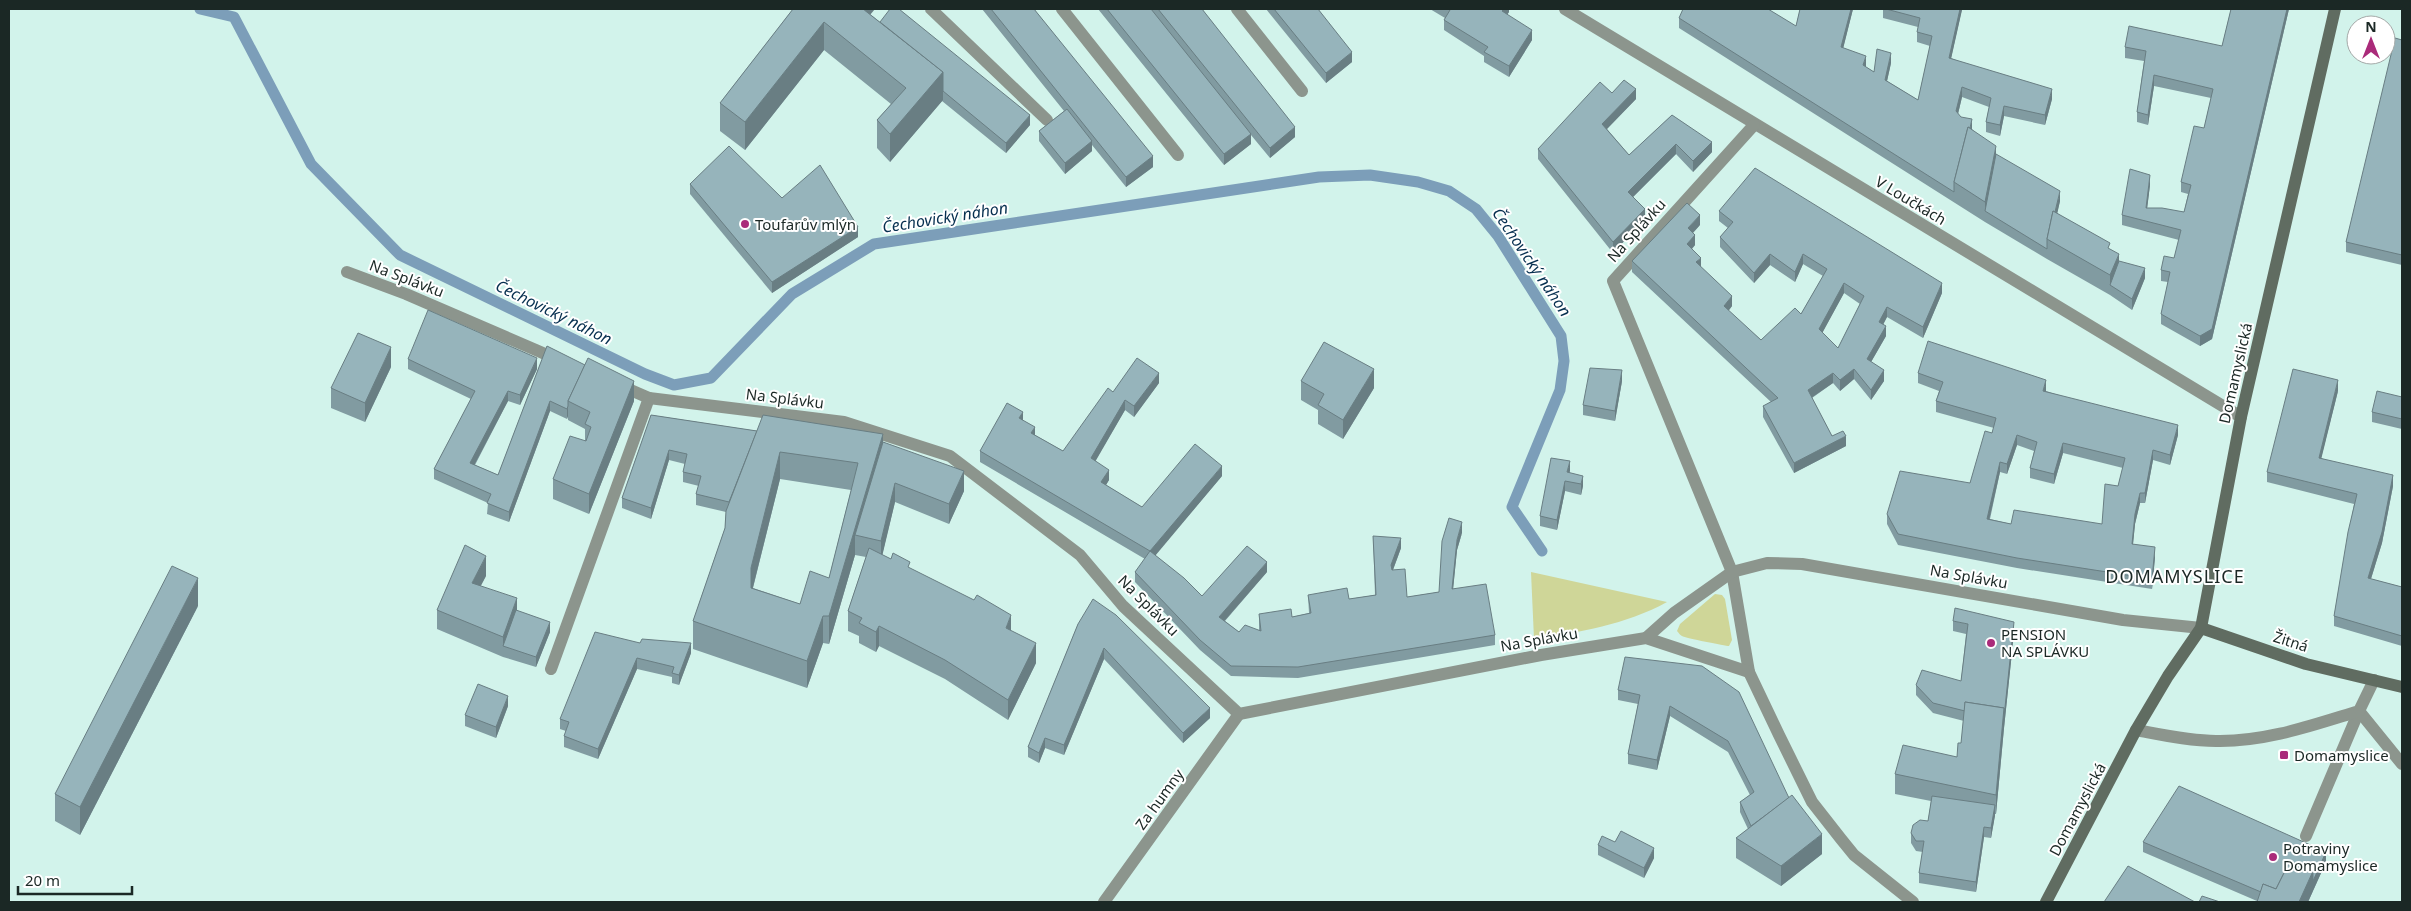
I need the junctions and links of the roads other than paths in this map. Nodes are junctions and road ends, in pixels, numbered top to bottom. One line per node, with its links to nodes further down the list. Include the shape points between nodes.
1 (931, 9): 7 (street)
2 (1062, 9): 9 (street)
3 (1237, 9): 6 (street)
4 (1565, 9): 8 (street, V Loučkách)
5 (2335, 9): 14 (street, Domamyslická)
6 (1302, 91)
7 (1047, 120)
8 (1754, 125): 14 (street, V Loučkách); 15 (street, Na Splávku, via 1613,280)
9 (1178, 155)
10 (347, 272): 11 (street, Na Splávku)
11 (568, 364)
12 (604, 379): 13 (street, Na Splávku)
13 (649, 398): 18 (street); 23 (street, Na Splávku, via 844,422 950,456 1080,555 1123,606)
14 (2241, 417): 16 (street, Domamyslická)
15 (1732, 572): 16 (street, Na Splávku, via 1767,563 1802,564 2123,620); 17 (street, Na Splávku, via 1674,613); 19 (street, Na Splávku)
16 (2201, 628): 20 (street, Žitná, via 2306,664); 24 (street, Domamyslická)
17 (1646, 638): 19 (street, Na Splávku); 23 (street, Na Splávku, via 1541,655)
18 (551, 669)
19 (1749, 672): 28 (street, Na Splávku, via 1812,802 1854,855)
20 (2374, 680): 21 (street, Žitná); 22 (street)
21 (2402, 687)
22 (2359, 711): 24 (street, via 2286,733 2216,742); 25 (street); 26 (street)
23 (1239, 714): 27 (street, Za humny)
24 (2136, 730): 29 (street, Domamyslická)
25 (2402, 764)
26 (2306, 836)
27 (1104, 902)
28 (1913, 902)
29 (2046, 902)

